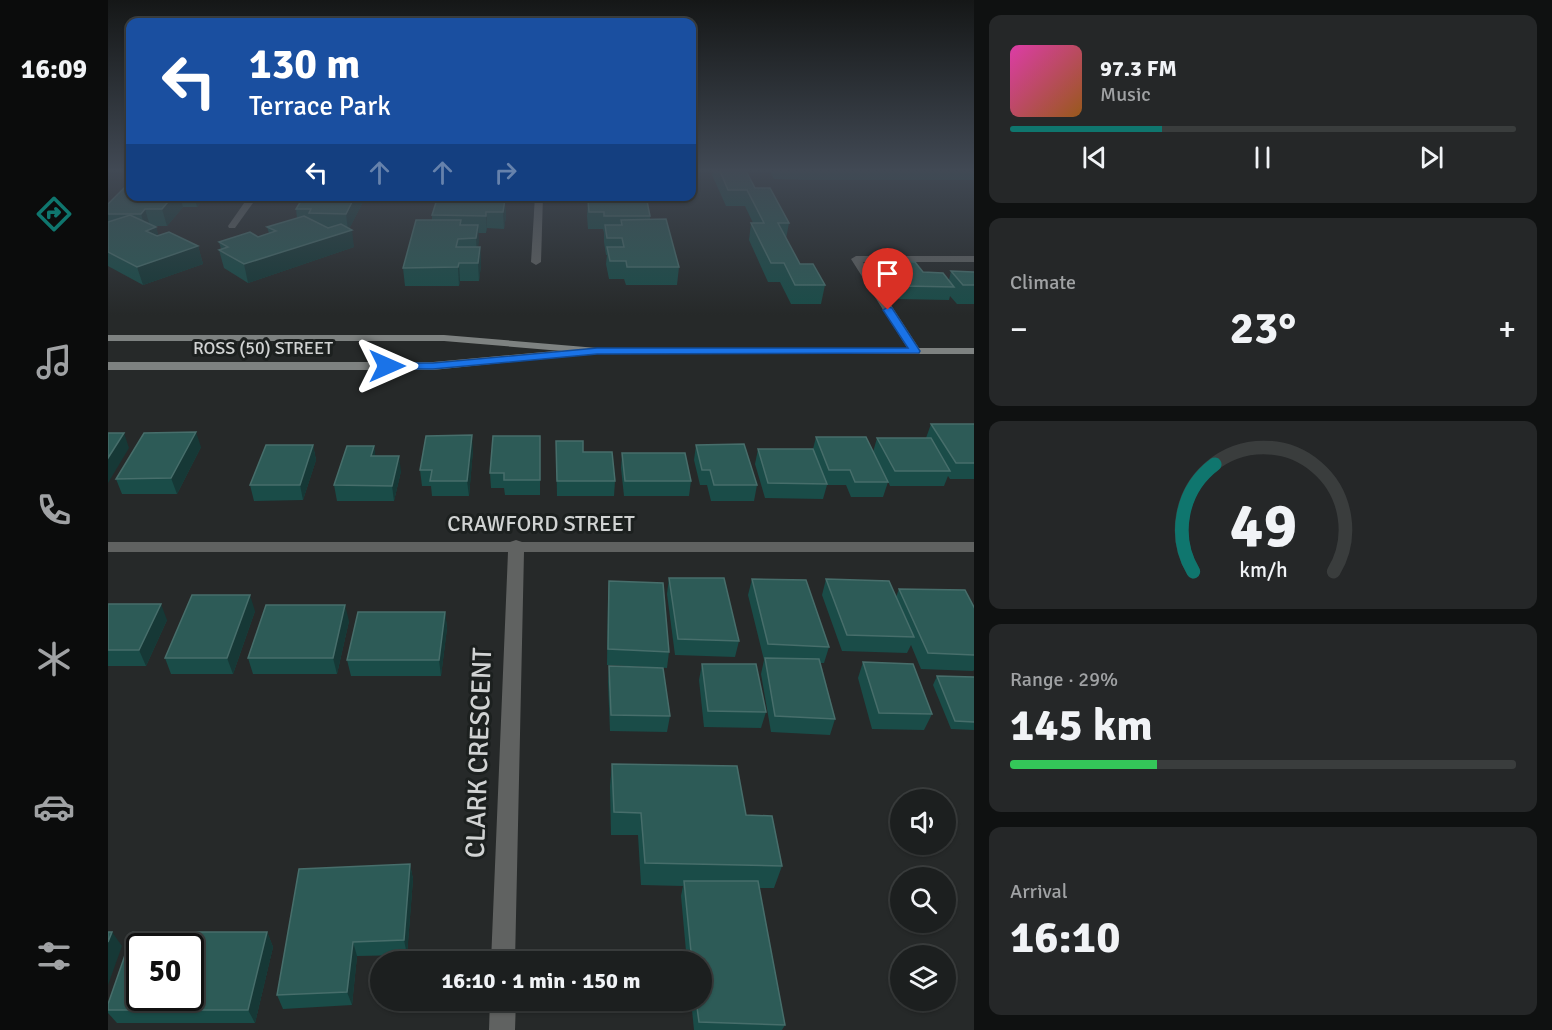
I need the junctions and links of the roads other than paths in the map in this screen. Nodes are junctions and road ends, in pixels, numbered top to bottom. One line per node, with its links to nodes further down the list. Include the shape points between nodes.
1 (237, 219): 3 (street)
2 (537, 219): 5 (street)
3 (232, 226)
4 (974, 259): 8 (street, via 856,259)
5 (536, 262)
6 (108, 338): 7 (main road, ROSS (50) STREET, via 444,338)
7 (597, 351): 8 (main road, ROSS (50) STREET); 10 (main road, ROSS (50) STREET, via 433,366)
8 (915, 351): 9 (main road, ROSS (50) STREET)
9 (974, 351)
10 (108, 366)
11 (516, 545): 12 (street, CRAWFORD STREET); 13 (street, CRAWFORD STREET); 14 (street, CLARK CRESCENT)
12 (108, 547)
13 (974, 547)
14 (503, 951)
15 (502, 1011): 16 (street)
16 (502, 1030)

